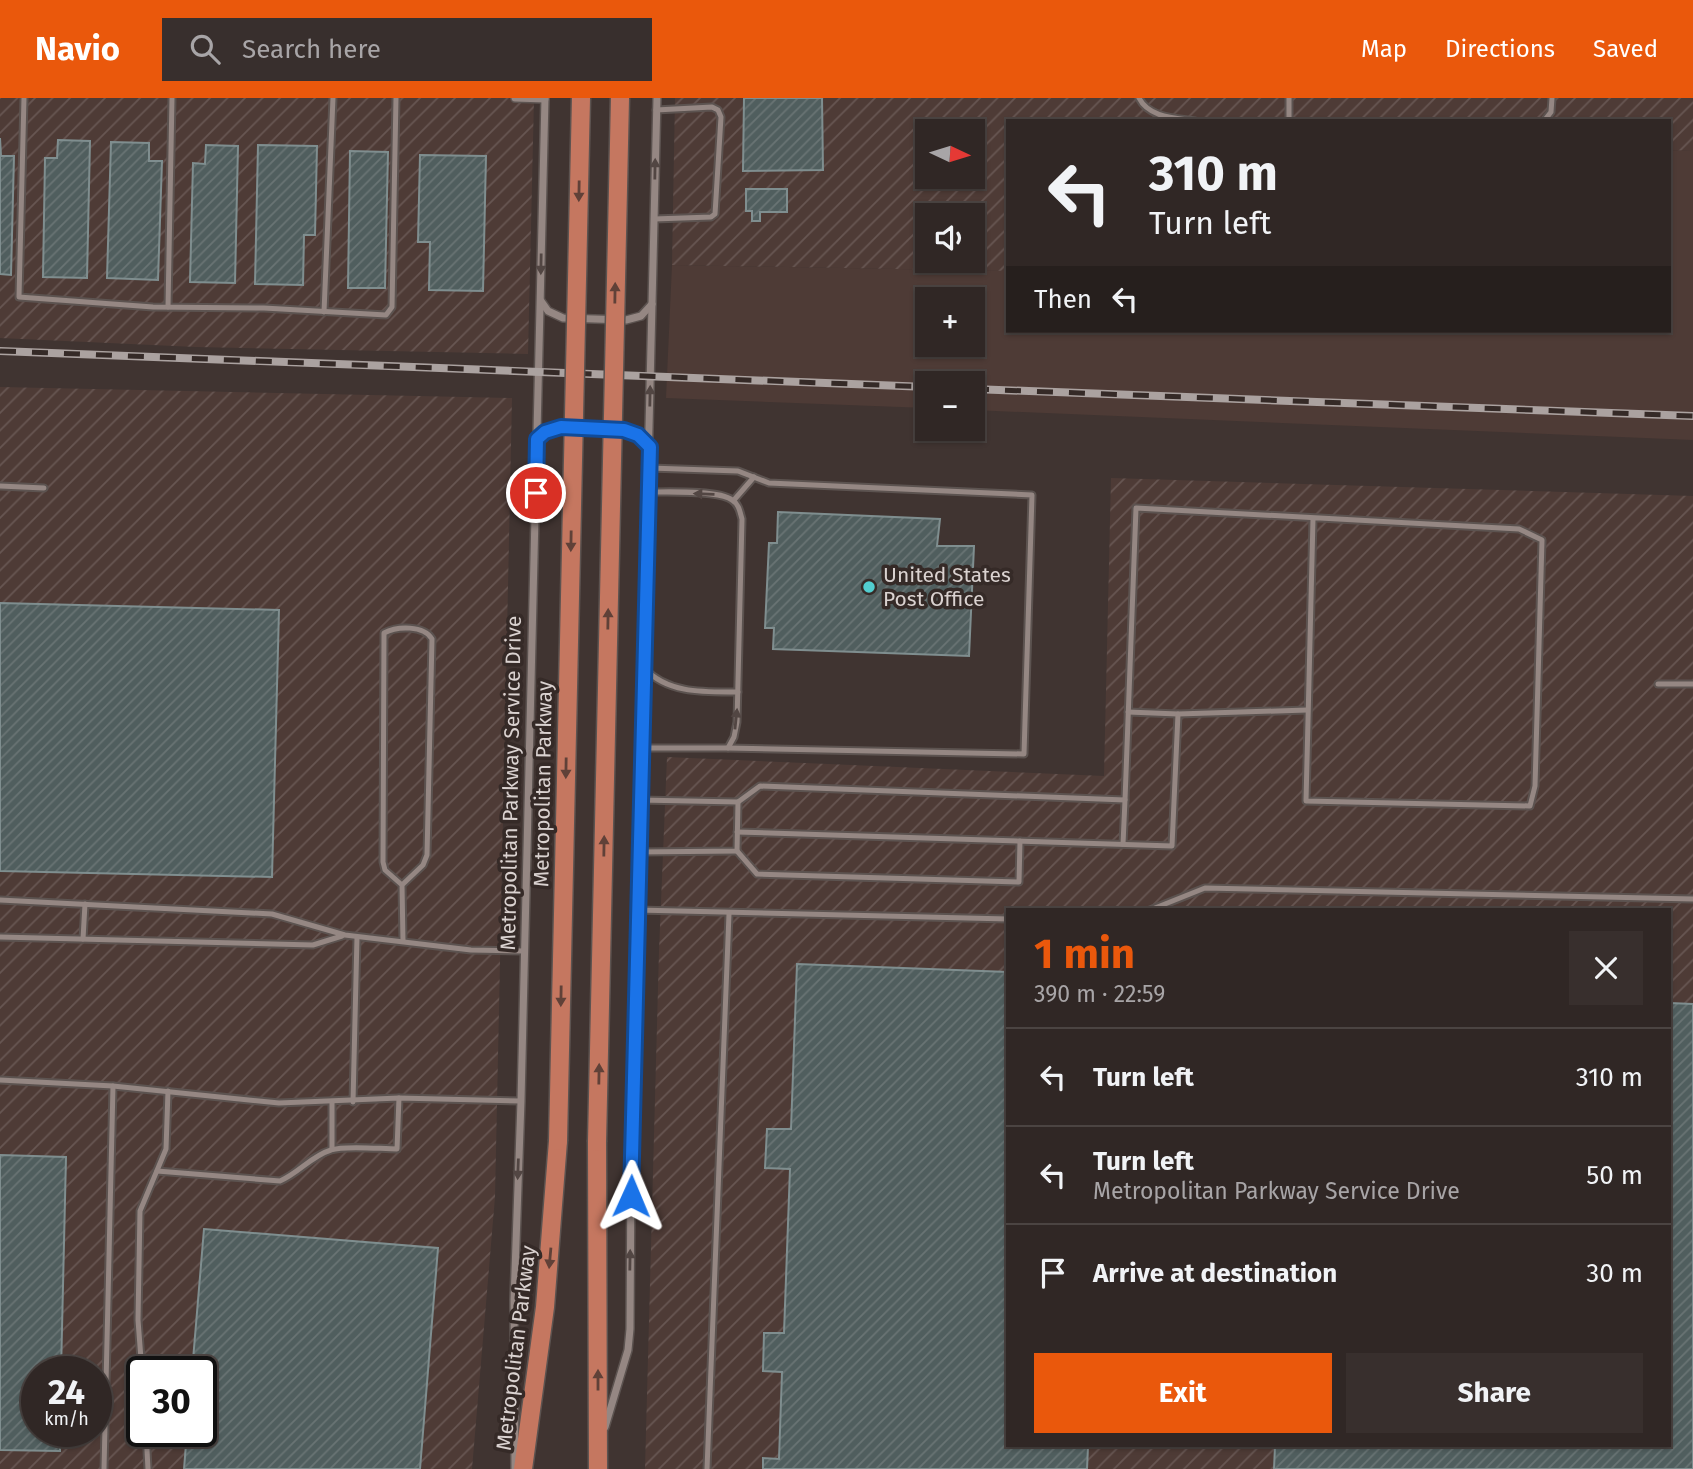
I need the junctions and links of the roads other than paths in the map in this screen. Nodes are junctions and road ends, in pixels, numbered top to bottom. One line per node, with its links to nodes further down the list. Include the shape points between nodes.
1 (24, 98): 20 (lane, via 19,297)
2 (172, 98): 20 (lane)
3 (333, 98): 21 (lane)
4 (396, 98): 21 (lane, via 392,307 386,315)
5 (515, 98): 12 (street)
6 (581, 98): 77 (main road, Metropolitan Parkway, one-way to 77, bridge, via 558,1141 545,1307)
7 (620, 98): 73 (main road, one-way to 7, bridge, via 597,1142)
8 (657, 98): 13 (street)
9 (1139, 98): 14 (lane, via 1158,115)
10 (1289, 98): 15 (lane)
11 (1552, 98): 16 (lane)
12 (545, 99): 18 (street, Metropolitan Parkway Service Drive, one-way to 18)
13 (656, 110): 17 (street, one-way to 13); 17 (lane, via 712,107 721,117 715,214)
14 (1183, 119)
15 (1289, 119)
16 (1545, 119)
17 (654, 219): 19 (street)
18 (541, 300): 19 (street, via 548,311 563,318 614,320 641,316); 22 (street, Metropolitan Parkway Service Drive)
19 (652, 304): 23 (street, one-way to 19)
20 (169, 307): 21 (lane)
21 (324, 312)
22 (537, 439): 23 (street, via 561,427 624,430); 61 (street, Metropolitan Parkway Service Drive)
23 (650, 447): 24 (street)
24 (649, 468): 25 (lane, via 738,471); 28 (street)
25 (754, 477): 29 (lane); 39 (lane, via 769,483 1032,495 1024,754)
26 (0, 486): 27 (lane)
27 (44, 488)
28 (649, 492): 29 (lane, one-way to 28, via 723,495); 31 (street)
29 (734, 500): 34 (lane, via 742,519)
30 (1313, 519): 35 (lane); 35 (lane, via 1520,529 1542,540 1535,786 1530,806 1306,801); 36 (lane, via 1136,508)
31 (644, 668): 34 (lane, via 667,685 700,692); 38 (street)
32 (1658, 684): 33 (lane)
33 (1693, 684)
34 (738, 692): 39 (lane, one-way to 34, via 737,722)
35 (1307, 710): 37 (lane)
36 (1128, 712): 37 (lane); 41 (lane)
37 (1178, 714): 45 (lane, via 1172,846)
38 (641, 748): 39 (lane); 40 (street)
39 (727, 748)
40 (640, 800): 42 (lane); 47 (street)
41 (1125, 800): 42 (lane, via 760,786); 45 (lane)
42 (738, 802): 43 (lane)
43 (737, 832): 44 (lane); 46 (lane)
44 (1020, 841): 45 (lane); 46 (lane, via 1019,882 757,874)
45 (1122, 844)
46 (737, 851): 47 (lane)
47 (639, 852): 53 (street)
48 (402, 884): 48 (lane, via 424,865 427,855 432,639 422,629 384,633 383,862 385,870); 60 (lane)
49 (1693, 899): 52 (lane, via 1205,888)
50 (0, 900): 51 (lane)
51 (85, 904): 56 (lane, via 272,914); 59 (lane)
52 (1155, 908)
53 (637, 910): 54 (lane); 73 (street, one-way to 53, via 625,1362 630,1329)
54 (729, 914): 55 (lane); 79 (lane)
55 (1006, 919)
56 (345, 936): 58 (lane); 59 (lane, via 313,945)
57 (0, 937): 59 (lane)
58 (357, 937): 60 (lane); 68 (lane)
59 (83, 939)
60 (402, 941): 61 (lane)
61 (524, 951): 66 (street, Metropolitan Parkway Service Drive)
62 (0, 1080): 63 (lane)
63 (113, 1086): 64 (lane); 74 (lane)
64 (168, 1091): 67 (lane, via 279,1103); 70 (lane, via 166,1149)
65 (398, 1098): 66 (lane); 68 (lane); 69 (lane, via 397,1149)
66 (521, 1101): 76 (street, Metropolitan Parkway Service Drive, one-way to 76)
67 (332, 1102): 68 (lane); 69 (lane)
68 (353, 1102)
69 (332, 1149): 70 (lane, via 280,1181)
70 (157, 1171): 71 (lane, via 139,1211)
71 (141, 1356)
72 (147, 1447): 75 (lane)
73 (598, 1448): 78 (main road)
74 (104, 1469)
75 (148, 1469)
76 (514, 1469)
77 (523, 1469)
78 (598, 1469)
79 (707, 1469)

